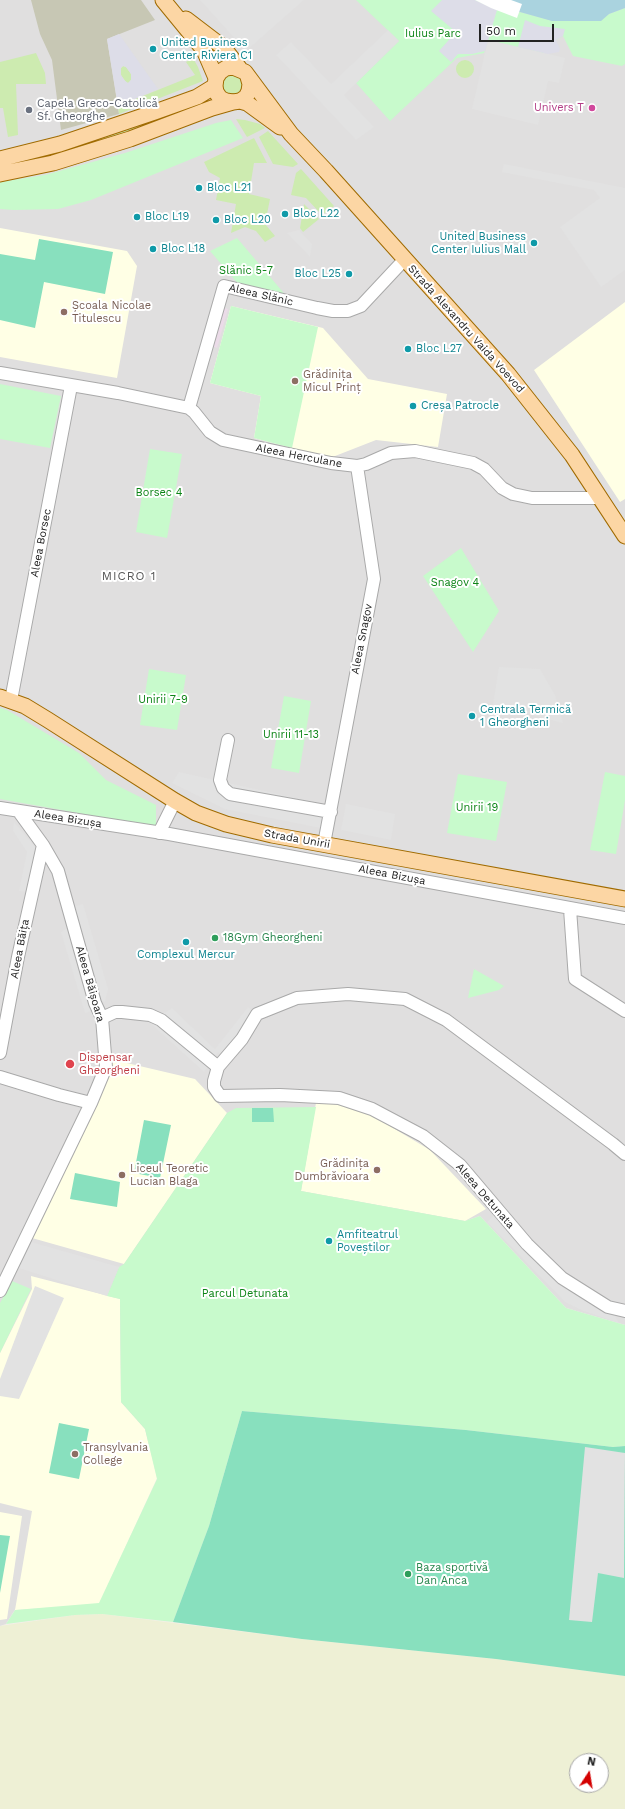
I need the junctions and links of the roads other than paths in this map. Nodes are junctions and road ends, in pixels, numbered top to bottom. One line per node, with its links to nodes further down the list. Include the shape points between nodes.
1 (167, 4): 2 (main road, Strada Alexandru Vaida Voevod, via 217,42); 3 (main road, via 204,50)
2 (244, 73): 3 (main road, via 233,67 226,68 220,72); 4 (main road, via 250,84 249,91 246,97); 5 (main road, Strada Alexandru Vaida Voevod)
3 (215, 82): 4 (main road, via 216,92 220,98); 6 (main road, via 197,97 156,112 60,144)
4 (236, 102): 5 (main road, Strada Alexandru Vaida Voevod, via 247,103); 7 (main road, via 53,163)
5 (291, 134): 8 (main road, Strada Alexandru Vaida Voevod)
6 (0, 160)
7 (0, 174)
8 (404, 260): 11 (street, Aleea Slănic, via 361,306 348,311 317,308 224,286); 13 (main road, Strada Alexandru Vaida Voevod, via 508,374 572,455)
9 (0, 373): 10 (street)
10 (71, 386): 11 (street); 15 (street, Aleea Borsec, via 23,634)
11 (189, 408): 12 (street, Aleea Herculane, via 210,432 223,440 330,463)
12 (357, 466): 13 (street, Aleea Herculane, via 391,453 415,451 474,463 484,469 502,488 513,494 532,498); 20 (street, Aleea Snagov, via 374,579)
13 (600, 498): 14 (main road, Strada Alexandru Vaida Voevod)
14 (625, 536)
15 (5, 699): 17 (main road, Strada Unirii, via 25,706 74,735)
16 (228, 740): 20 (street, via 220,780 223,788 230,794)
17 (175, 801): 21 (street); 22 (main road, Strada Unirii, via 196,813 234,826)
18 (0, 808): 19 (street, Aleea Bizușa)
19 (19, 812): 21 (street, Aleea Bizușa); 23 (street, Aleea Băișoara)
20 (331, 812): 22 (street, Aleea Snagov)
21 (159, 833): 25 (street, Aleea Bizușa)
22 (324, 844): 24 (main road, Strada Unirii)
23 (43, 845): 28 (street, Aleea Băișoara, via 58,871 95,1003); 29 (street, Aleea Băița)
24 (625, 899)
25 (570, 909): 26 (street, Aleea Bizușa); 27 (street, via 575,980)
26 (625, 918)
27 (625, 1011)
28 (102, 1018): 30 (street, via 115,1012 150,1015 161,1020); 32 (street, Aleea Băișoara, via 106,1067)
29 (0, 1053)
30 (218, 1067): 33 (street, Aleea Detunata, via 242,1039 257,1014 297,998 348,994 404,999 446,1020); 35 (street, Aleea Detunata, via 214,1087 220,1096 280,1095 339,1098 372,1109 418,1133 460,1165 527,1244 562,1278 608,1307)
31 (0, 1077): 32 (street)
32 (91, 1103): 34 (street, Aleea Băișoara)
33 (625, 1154)
34 (0, 1291)
35 (625, 1311)

